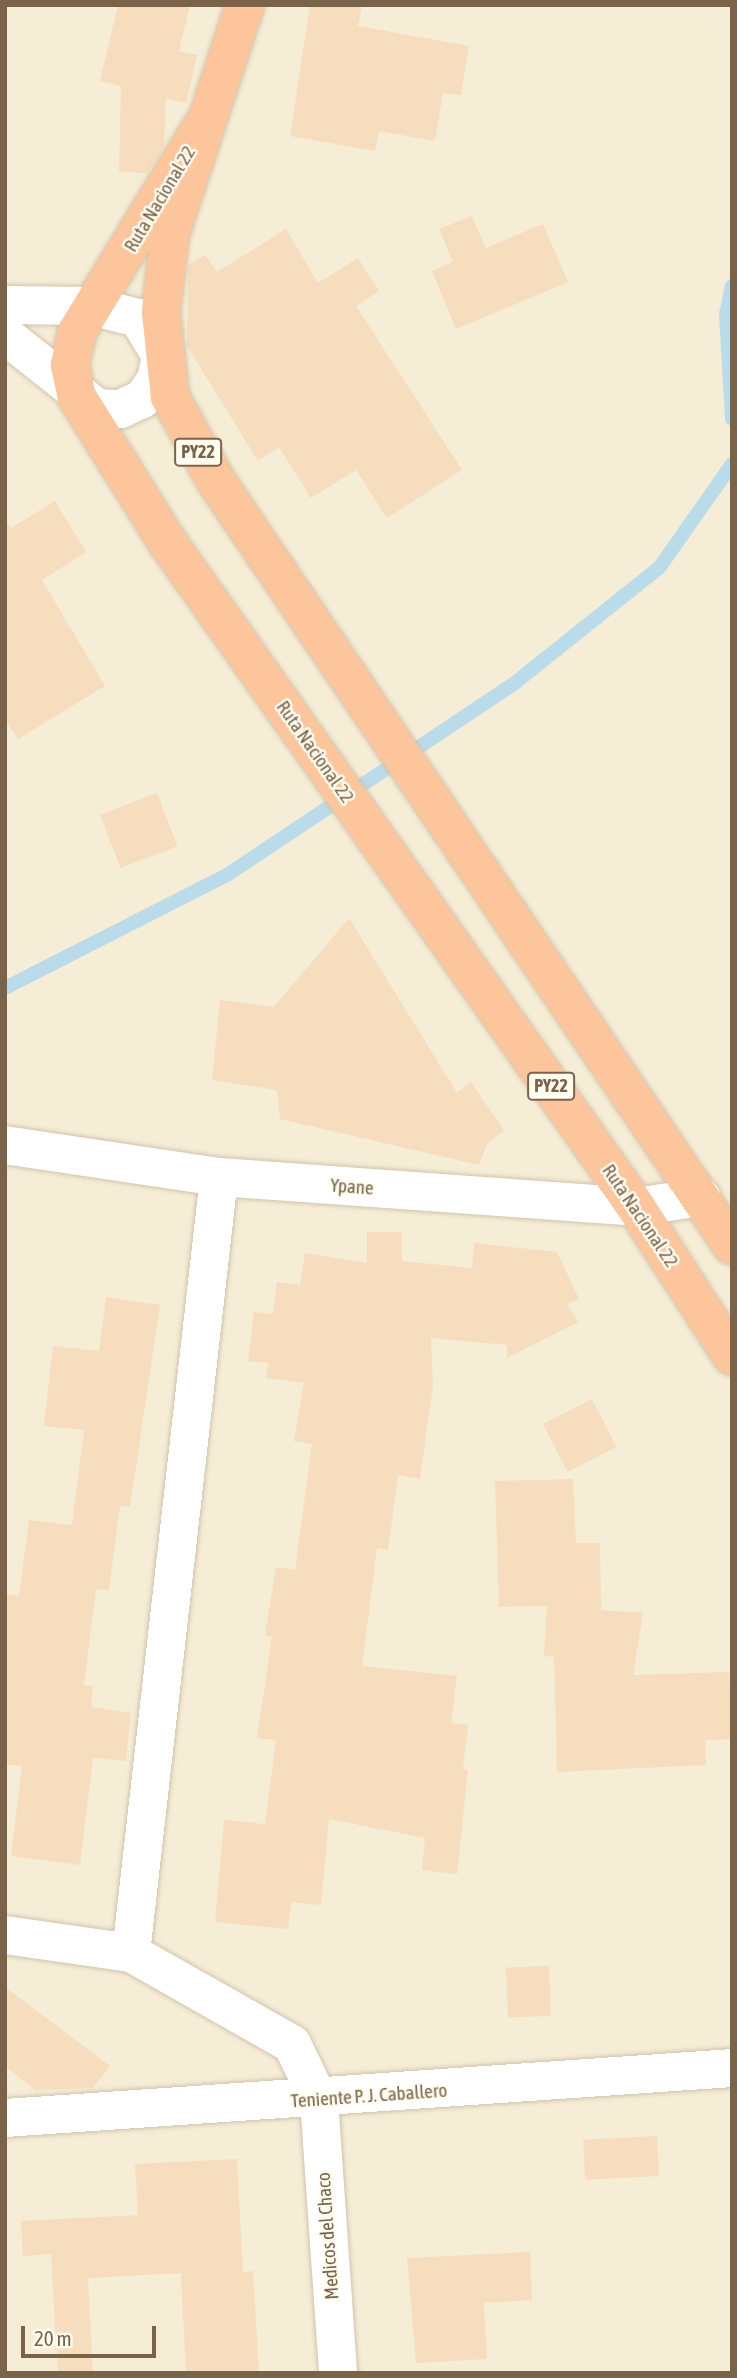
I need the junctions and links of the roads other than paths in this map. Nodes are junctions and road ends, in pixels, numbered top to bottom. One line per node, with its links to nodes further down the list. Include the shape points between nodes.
1 (244, 5): 2 (highway, Ruta Nacional 22 / PY22)
2 (202, 127): 4 (highway, Ruta Nacional 22 / PY22); 6 (highway, Ruta Nacional 22 / PY22, via 170,234)
3 (5, 305): 4 (street)
4 (91, 306): 6 (street, via 138,318); 7 (highway, Ruta Nacional 22 / PY22, via 70,365)
5 (5, 335): 7 (street)
6 (161, 356): 7 (street, via 156,380 142,399 121,409 97,408); 10 (highway, Ruta Nacional 22 / PY22, via 188,436)
7 (77, 397): 11 (highway, Ruta Nacional 22 / PY22, via 168,543)
8 (5, 1145): 9 (street, Ypane)
9 (219, 1177): 11 (street, Ypane); 15 (street)
10 (701, 1197): 11 (street, Ypane); 12 (highway, Ruta Nacional 22 / PY22)
11 (636, 1207): 13 (highway, Ruta Nacional 22 / PY22)
12 (732, 1245)
13 (732, 1356)
14 (5, 1935): 15 (street)
15 (131, 1953): 17 (street, via 292,2045)
16 (732, 2068): 17 (street, Teniente P. J. Caballero)
17 (319, 2100): 18 (street, Teniente P. J. Caballero); 19 (street, Medicos del Chaco)
18 (5, 2118)
19 (338, 2373)

